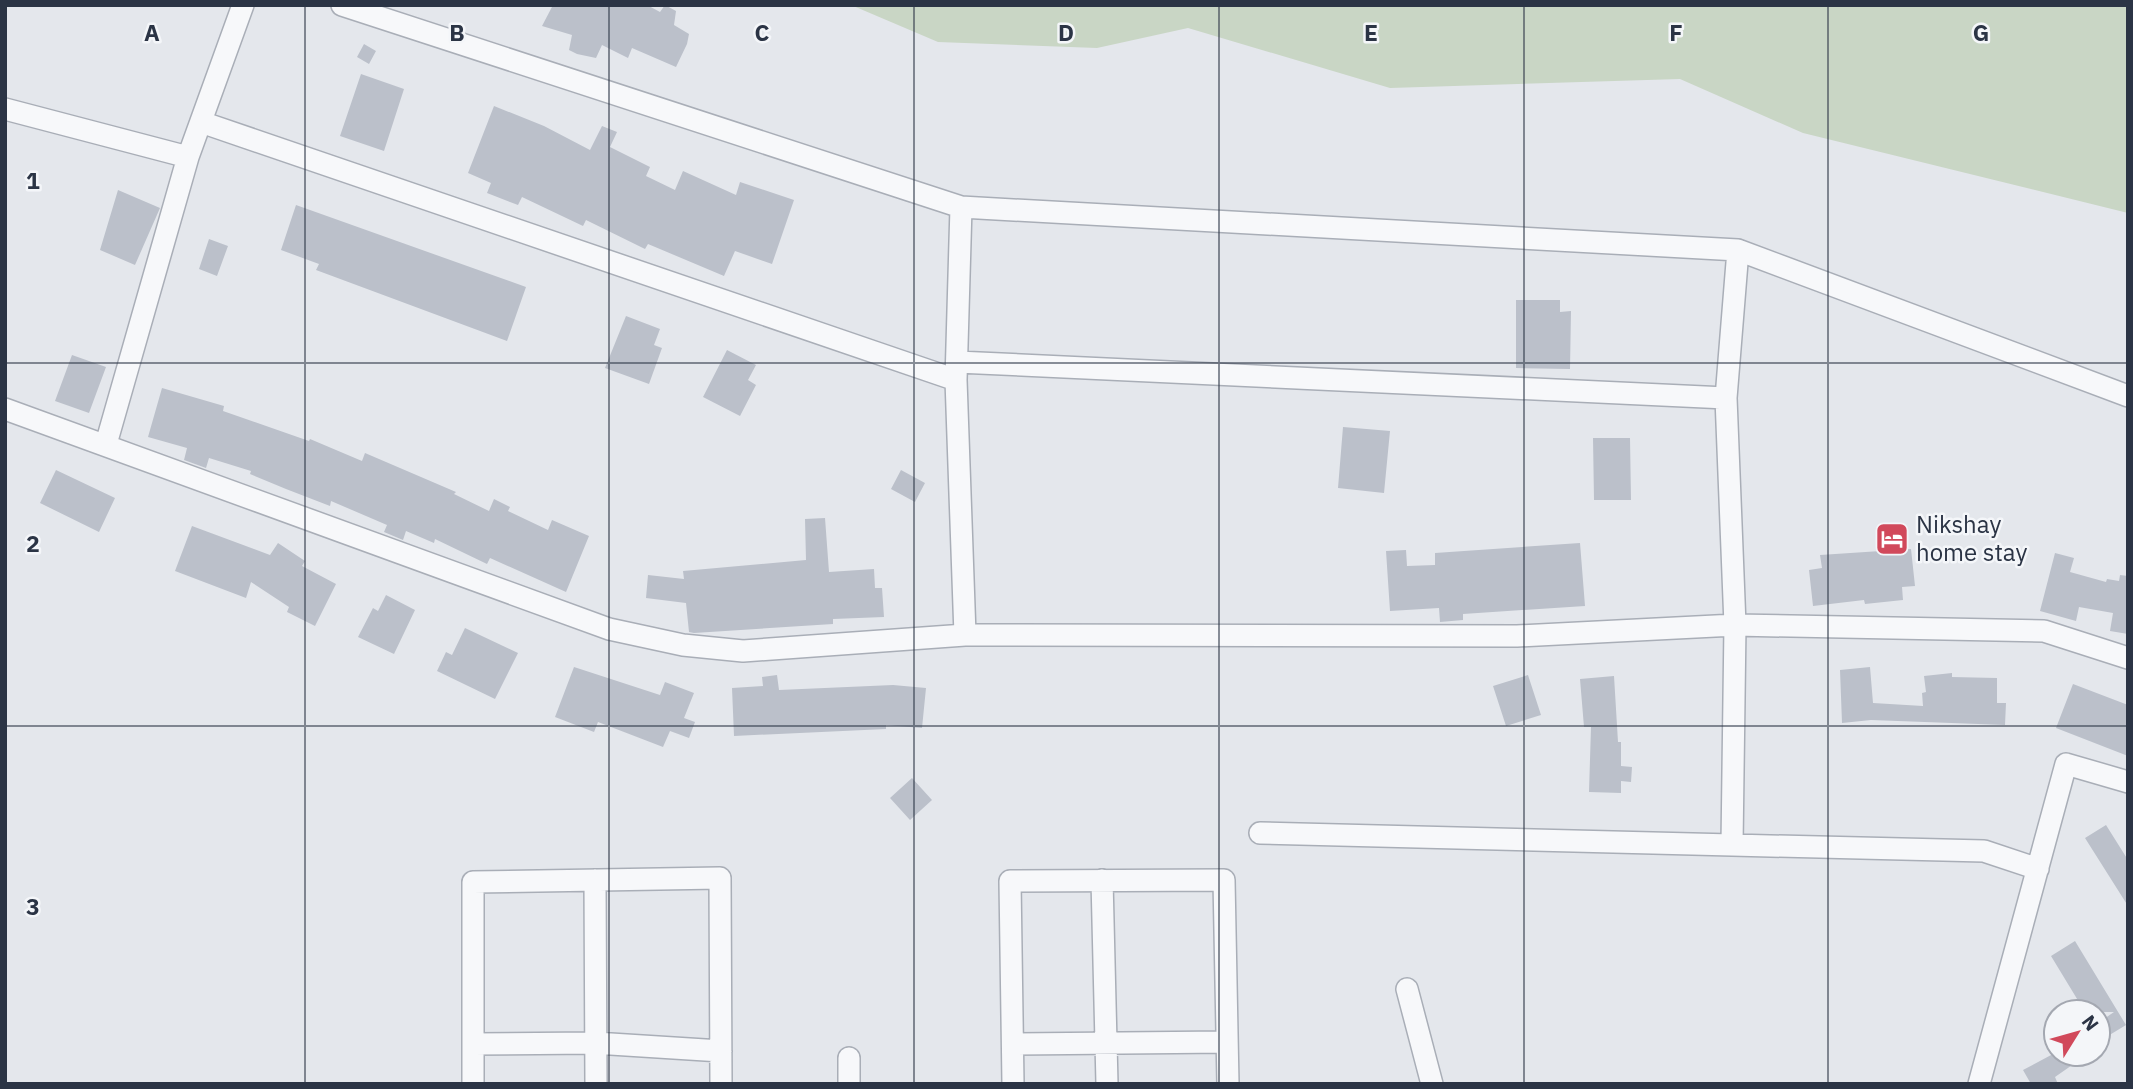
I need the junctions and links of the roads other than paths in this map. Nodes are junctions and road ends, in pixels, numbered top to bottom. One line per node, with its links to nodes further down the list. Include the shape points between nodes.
1 (243, 5): 4 (street)
2 (342, 5): 6 (street)
3 (5, 109): 5 (street)
4 (201, 122): 5 (street); 8 (street)
5 (188, 157): 12 (street)
6 (961, 207): 7 (street); 8 (street)
7 (1738, 250): 9 (street); 10 (street)
8 (957, 371): 10 (street); 14 (street)
9 (2128, 396)
10 (1726, 398): 13 (street)
11 (5, 409): 12 (street)
12 (106, 444): 14 (street, via 609,629 743,651)
13 (1735, 625): 14 (street, via 1517,635); 15 (street, via 2044,631); 18 (street)
14 (965, 635)
15 (2128, 658)
16 (2128, 782): 19 (street, via 2066,764)
17 (1260, 833): 18 (street)
18 (1732, 845): 19 (street, via 1984,851)
19 (2038, 869): 38 (street)
20 (595, 880): 24 (street); 26 (street, via 473,882); 28 (street, via 720,878)
21 (1102, 880): 23 (street, via 1224,880); 25 (street); 27 (street, via 1010,881)
22 (1407, 989): 37 (street)
23 (1227, 1042): 25 (street); 36 (street)
24 (596, 1043): 26 (street); 28 (street); 31 (street)
25 (1107, 1043): 27 (street); 35 (street)
26 (473, 1044): 30 (street)
27 (1013, 1044): 34 (street)
28 (721, 1051): 32 (street)
29 (849, 1058): 33 (street)
30 (473, 1084)
31 (596, 1084)
32 (721, 1084)
33 (849, 1084)
34 (1013, 1084)
35 (1107, 1084)
36 (1228, 1084)
37 (1432, 1084)
38 (1979, 1084)

